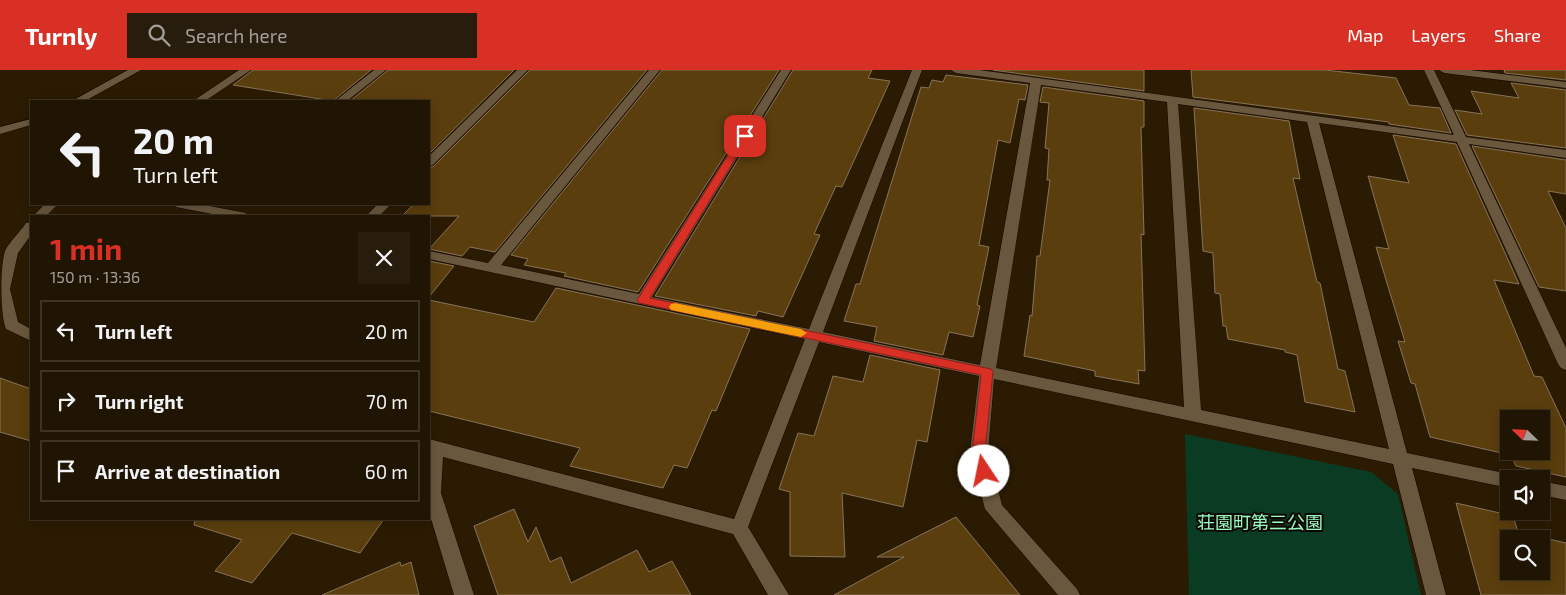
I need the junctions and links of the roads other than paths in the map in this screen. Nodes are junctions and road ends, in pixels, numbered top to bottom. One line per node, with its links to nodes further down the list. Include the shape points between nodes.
1 (136, 70): 13 (street)
2 (246, 70): 14 (street)
3 (381, 70): 15 (street)
4 (523, 70): 22 (street)
5 (655, 70): 31 (street)
6 (786, 70): 32 (street)
7 (917, 70): 34 (street)
8 (956, 70): 11 (street)
9 (1428, 70): 20 (street)
10 (1444, 70): 12 (street)
11 (1036, 81): 16 (street); 36 (street)
12 (1566, 85)
13 (79, 100)
14 (200, 100)
15 (341, 100)
16 (1172, 100): 17 (street); 37 (street)
17 (1312, 119): 20 (street); 39 (street)
18 (30, 122): 19 (street)
19 (0, 131)
20 (1460, 139): 21 (street); 35 (street)
21 (1566, 154)
22 (430, 161)
23 (51, 205): 26 (street)
24 (384, 205): 28 (street)
25 (203, 206): 27 (street)
26 (40, 215)
27 (237, 215)
28 (373, 215)
29 (30, 227): 33 (street, via 11,252 2,289 11,326)
30 (430, 255): 31 (street)
31 (491, 268): 32 (street)
32 (643, 300): 34 (street)
33 (30, 336)
34 (815, 336): 36 (street); 43 (street)
35 (1566, 364)
36 (987, 372): 37 (street); 46 (street, via 979,452 994,509)
37 (1193, 415): 39 (street)
38 (432, 447): 43 (street); 44 (street, via 432,493)
39 (1400, 458): 40 (street); 47 (street)
40 (1500, 479)
41 (1550, 490): 42 (street)
42 (1566, 493)
43 (739, 528): 45 (street)
44 (464, 595)
45 (779, 595)
46 (1070, 595)
47 (1436, 595)

